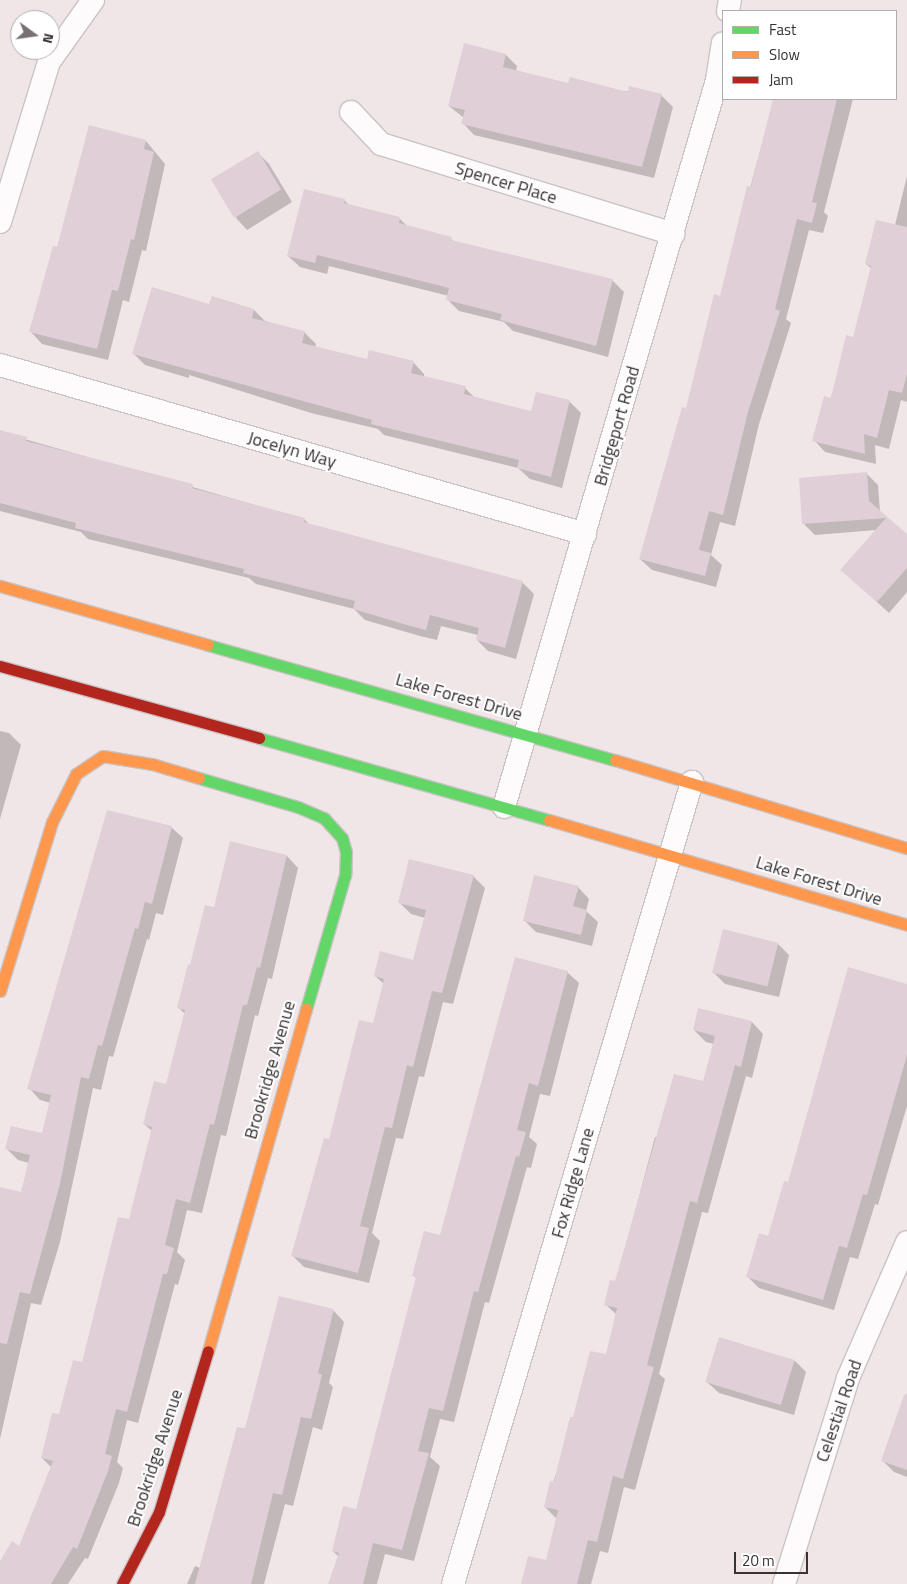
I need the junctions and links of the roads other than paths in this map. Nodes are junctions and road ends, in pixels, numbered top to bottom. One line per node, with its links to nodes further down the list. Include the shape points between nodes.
1 (93, 0): 4 (street, via 49,62)
2 (722, 49): 5 (street, Bridgeport Road, via 717,80)
3 (351, 112): 5 (street, Spencer Place, via 381,144)
4 (0, 222)
5 (673, 234): 7 (street, Bridgeport Road)
6 (0, 366): 7 (street, Jocelyn Way)
7 (585, 534): 10 (street, Bridgeport Road)
8 (0, 586): 10 (main road, Lake Forest Drive)
9 (0, 666): 12 (main road, Lake Forest Drive)
10 (526, 734): 11 (main road, Lake Forest Drive); 12 (street, Bridgeport Road)
11 (692, 782): 13 (main road, Lake Forest Drive); 14 (street, Fox Ridge Lane)
12 (504, 807): 14 (main road, Lake Forest Drive)
13 (907, 848)
14 (670, 854): 15 (main road, Lake Forest Drive); 19 (street, Fox Ridge Lane)
15 (907, 925)
16 (0, 991): 18 (main road, Brookridge Avenue, via 52,822 76,774 103,756 152,764 324,818 336,828 346,852 345,876 159,1512)
17 (907, 1242): 20 (street, Celestial Road, via 848,1378)
18 (122, 1584)
19 (453, 1584)
20 (784, 1584)

